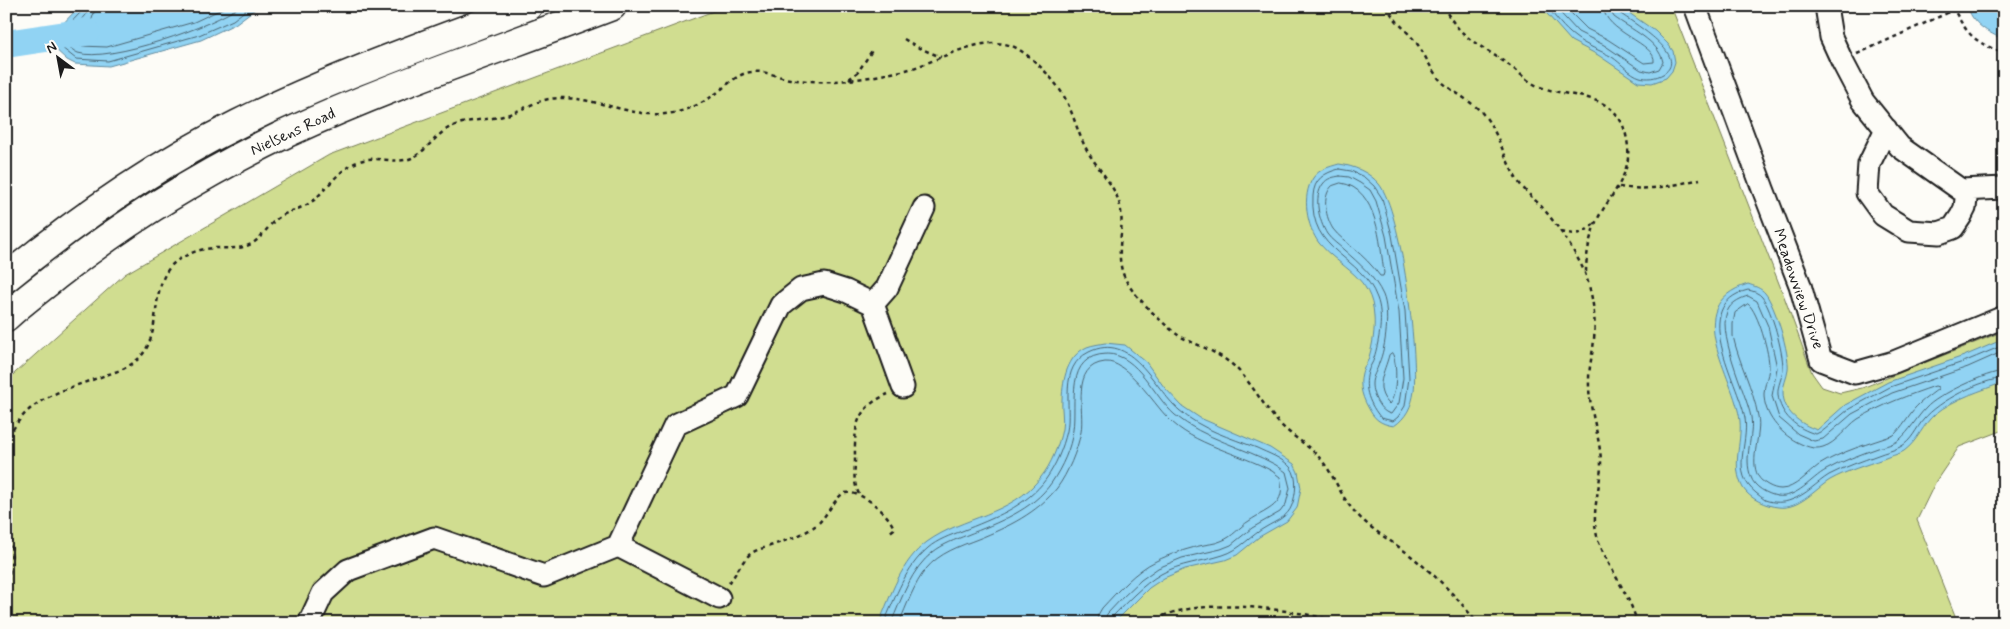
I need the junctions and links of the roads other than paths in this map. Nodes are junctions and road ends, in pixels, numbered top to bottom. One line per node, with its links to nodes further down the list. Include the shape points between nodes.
1 (528, 6): 9 (main road, Nielsens Road, via 348,75 237,124 128,188 59,235)
2 (612, 6): 11 (main road, Nielsens Road, via 402,84 288,133 155,206 82,256)
3 (1695, 6): 12 (street, Meadowview Drive, via 1800,285 1821,360 1855,373 1894,362)
4 (1826, 6): 5 (street, via 1831,37 1842,61 1864,101)
5 (1886, 129): 7 (street, via 1900,147 1961,190); 7 (street, via 1869,164 1867,193 1882,215 1909,231 1939,233 1953,228 1961,216)
6 (2004, 188): 7 (street)
7 (1967, 190)
8 (924, 208): 10 (street, via 887,288)
9 (6, 278)
10 (873, 304): 13 (street); 14 (street, via 824,284 801,289 781,306 737,396 675,425)
11 (6, 317)
12 (2004, 317)
13 (903, 388)
14 (618, 546): 15 (street); 16 (street, via 544,576 434,538 348,570 323,593)
15 (719, 598)
16 (309, 623)

